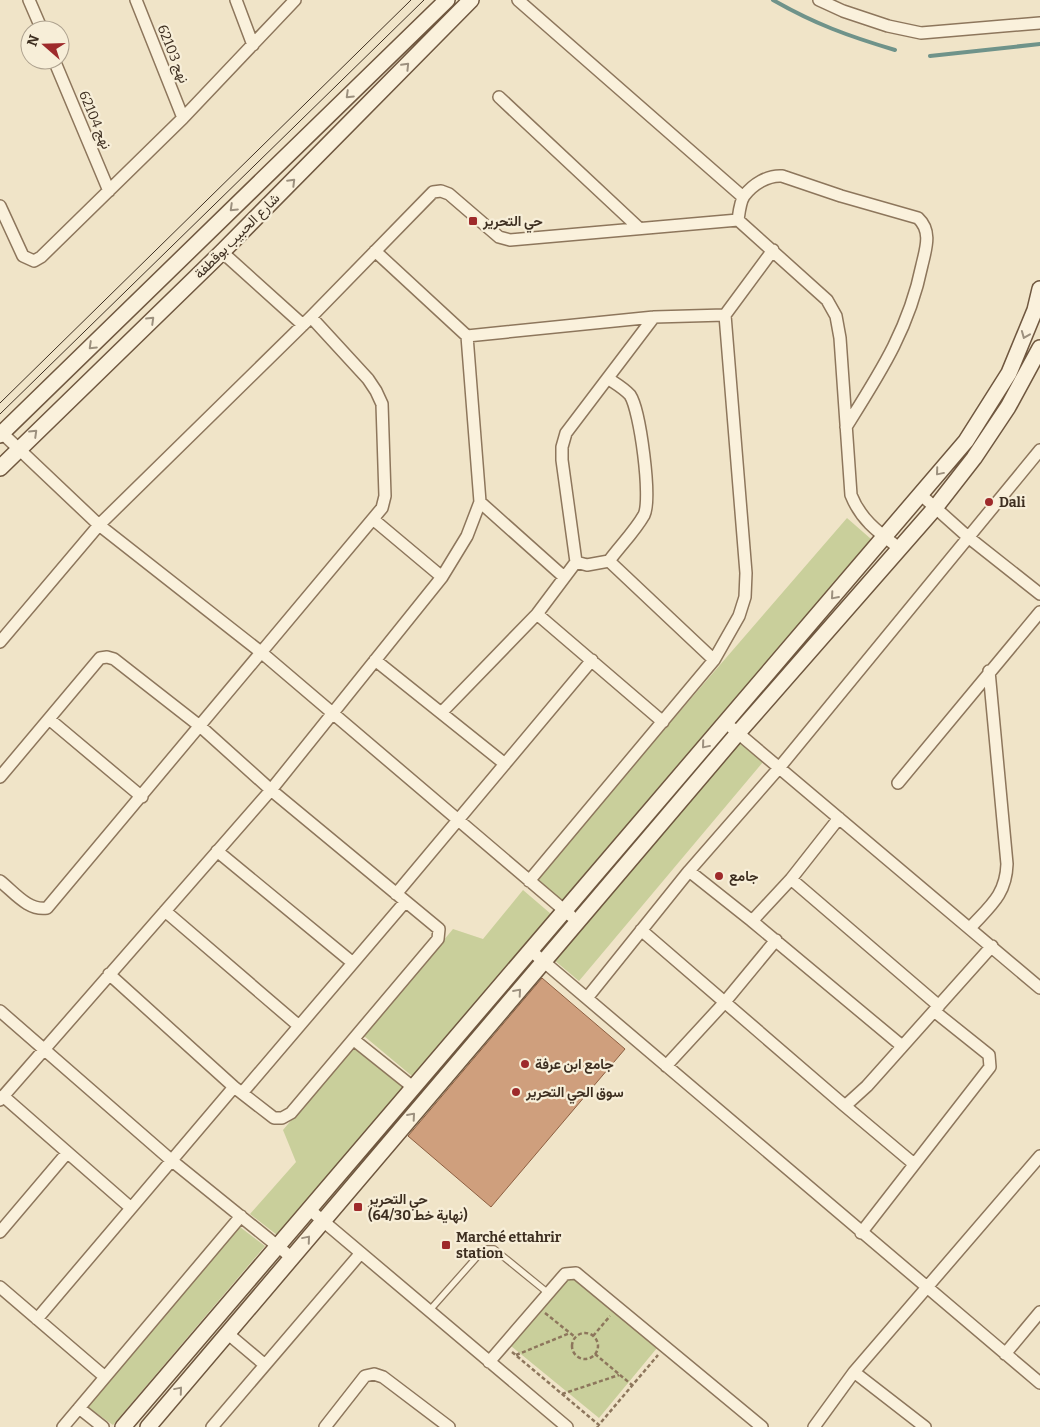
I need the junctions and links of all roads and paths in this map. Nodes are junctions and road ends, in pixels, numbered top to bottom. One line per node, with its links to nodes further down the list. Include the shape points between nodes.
1 (29, 0): 9 (street)
2 (136, 0): 14 (street, نهج 62103)
3 (236, 0): 11 (street)
4 (295, 0): 11 (street)
5 (447, 0): 32 (street, شارع الحبيب بوقطفة, one-way to 32)
6 (471, 0): 22 (street, شارع الحبيب بوقطفة, one-way to 6)
7 (518, 0): 16 (street)
8 (819, 0): 10 (street, via 888,26 921,33)
9 (38, 20)
10 (1040, 23)
11 (253, 45): 14 (street)
12 (58, 70): 15 (street, نهج 62104)
13 (499, 97): 19 (street)
14 (183, 118): 15 (street)
15 (109, 191): 20 (street, via 34,261 23,256)
16 (743, 197): 18 (street); 31 (street, via 767,177 782,176 918,218 924,224 927,240 908,319 880,374)
17 (0, 206): 20 (street)
18 (738, 220): 19 (street); 21 (street)
19 (639, 228): 23 (street, via 510,240 499,237 449,194 441,191 433,192)
20 (4, 231)
21 (773, 250): 25 (street); 31 (street, via 827,300 836,316)
22 (222, 252): 27 (street); 33 (street, شارع الحبيب بوقطفة, one-way to 22)
23 (375, 252): 27 (street); 28 (street)
24 (1040, 289): 36 (street, one-way to 36, via 1009,374 966,441)
25 (725, 315): 26 (street); 55 (street, via 746,572 745,597 739,616)
26 (654, 317): 28 (street); 30 (street)
27 (307, 321): 39 (street, via 368,378 382,404 385,496); 40 (street)
28 (467, 336): 37 (street)
29 (1040, 348): 38 (street, via 1008,407)
30 (609, 379): 44 (street, via 629,394 635,405 648,501 644,515); 45 (street, via 566,433 562,447)
31 (846, 428): 41 (street, via 851,495 867,523)
32 (1, 434): 33 (street)
33 (19, 448): 35 (street, شارع الحبيب بوقطفة); 40 (street)
34 (1040, 450): 42 (street)
35 (0, 468)
36 (920, 494): 38 (street); 41 (street)
37 (480, 502): 46 (street, via 467,536); 47 (street)
38 (935, 508): 42 (street); 43 (street)
39 (374, 520): 46 (street); 52 (street)
40 (99, 525): 51 (street); 52 (street)
41 (885, 537): 43 (street); 61 (street, one-way to 61)
42 (968, 537): 48 (street); 65 (street)
43 (899, 548): 63 (street)
44 (609, 561): 45 (street, via 587,565); 55 (street)
45 (576, 562): 47 (street)
46 (442, 577): 53 (street)
47 (564, 577): 50 (street)
48 (1040, 594)
49 (1040, 612): 56 (street)
50 (537, 614): 54 (street); 57 (street)
51 (0, 642)
52 (262, 653): 58 (street); 62 (street)
53 (375, 660): 57 (street); 58 (street)
54 (592, 660): 60 (street); 64 (street)
55 (714, 660): 60 (street)
56 (989, 671): 67 (street); 83 (street, via 1006,881 1001,893)
57 (442, 712): 64 (street)
58 (331, 713): 68 (street); 71 (street)
59 (49, 719): 62 (street, via 100,658 107,657 114,659); 66 (street); 69 (street)
60 (663, 722): 76 (street)
61 (725, 722): 63 (street); 79 (street, one-way to 79)
62 (201, 727): 68 (street); 69 (street)
63 (738, 733): 65 (street); 82 (street)
64 (505, 764): 71 (street)
65 (779, 768): 70 (street); 73 (street)
66 (0, 777)
67 (898, 783)
68 (271, 790): 72 (street); 77 (street)
69 (142, 797): 75 (street, via 47,908 38,910 31,906)
70 (839, 818): 74 (street); 83 (street)
71 (458, 820): 76 (street); 77 (street)
72 (217, 851): 80 (street); 89 (street)
73 (689, 871): 81 (street); 84 (street)
74 (791, 879): 81 (street); 94 (street)
75 (0, 881)
76 (529, 881): 79 (street)
77 (396, 894): 78 (street)
78 (405, 902): 89 (street); 97 (street, via 438,929 438,939)
79 (564, 910): 82 (street); 87 (street)
80 (165, 911): 90 (street); 96 (street)
81 (752, 921): 85 (street)
82 (578, 922): 88 (street)
83 (970, 928): 86 (street)
84 (641, 930): 92 (street); 93 (street)
85 (776, 940): 93 (street); 98 (street)
86 (992, 946): 91 (street); 94 (street)
87 (530, 950): 88 (street); 101 (street)
88 (545, 961): 92 (street); 112 (street, one-way to 88)
89 (353, 963): 96 (street)
90 (109, 974): 99 (street); 102 (street)
91 (1040, 988)
92 (587, 998): 100 (street)
93 (724, 1003): 100 (street); 104 (street)
94 (936, 1009): 98 (street); 108 (street, via 991,1061 990,1067)
95 (0, 1011): 99 (street)
96 (299, 1026): 102 (street)
97 (354, 1040): 101 (street); 102 (street, via 291,1113 282,1118 274,1118)
98 (902, 1046): 104 (street)
99 (45, 1048): 103 (street); 107 (street)
100 (666, 1066): 114 (street)
101 (414, 1088): 110 (street)
102 (238, 1090): 107 (street)
103 (2, 1098): 105 (street)
104 (846, 1106): 108 (street)
105 (67, 1153): 109 (street); 113 (street)
106 (1040, 1156): 119 (street)
107 (171, 1160): 109 (street); 111 (street)
108 (914, 1164): 114 (street)
109 (131, 1208): 125 (street)
110 (310, 1210): 112 (street); 115 (street)
111 (241, 1216): 115 (street); 139 (street)
112 (322, 1221): 116 (street); 117 (street, one-way to 112)
113 (0, 1232)
114 (861, 1233): 119 (street)
115 (277, 1247): 117 (street); 149 (street)
116 (360, 1254): 123 (street); 136 (street)
117 (291, 1257): 126 (street)
118 (0, 1287): 125 (street)
119 (927, 1289): 133 (street); 137 (street)
120 (548, 1293): 121 (street); 122 (street, via 570,1272); 123 (lane, via 494,1249 488,1248)
121 (536, 1306): 127 (path); 130 (street)
122 (618, 1306): 128 (path); 131 (street)
123 (429, 1311): 135 (street)
124 (1040, 1312): 133 (street)
125 (37, 1319): 139 (street)
126 (227, 1333): 136 (street); 150 (street, one-way to 126)
127 (570, 1333): 129 (path); 134 (path)
128 (594, 1336): 129 (path, via 584,1333); 132 (path, via 598,1345)
129 (575, 1337): 132 (path, via 572,1347 576,1356 586,1359)
130 (504, 1344): 134 (path); 135 (street)
131 (666, 1347): 141 (path); 153 (street)
132 (595, 1354): 138 (path)
133 (1005, 1354): 140 (street)
134 (516, 1355): 142 (path)
135 (489, 1362): 145 (street)
136 (265, 1365): 151 (street)
137 (854, 1372): 154 (street); 155 (street)
138 (619, 1375): 141 (path); 142 (path)
139 (105, 1377): 143 (street)
140 (1040, 1383)
141 (632, 1386): 146 (path)
142 (562, 1394): 146 (path)
143 (79, 1408): 147 (street); 148 (street)
144 (330, 1425): 152 (street, via 365,1376 374,1374 383,1377)
145 (564, 1426)
146 (598, 1426)
147 (63, 1427)
148 (102, 1427)
149 (123, 1427)
150 (148, 1427)
151 (212, 1427)
152 (449, 1427)
153 (762, 1427)
154 (814, 1427)
155 (925, 1427)

